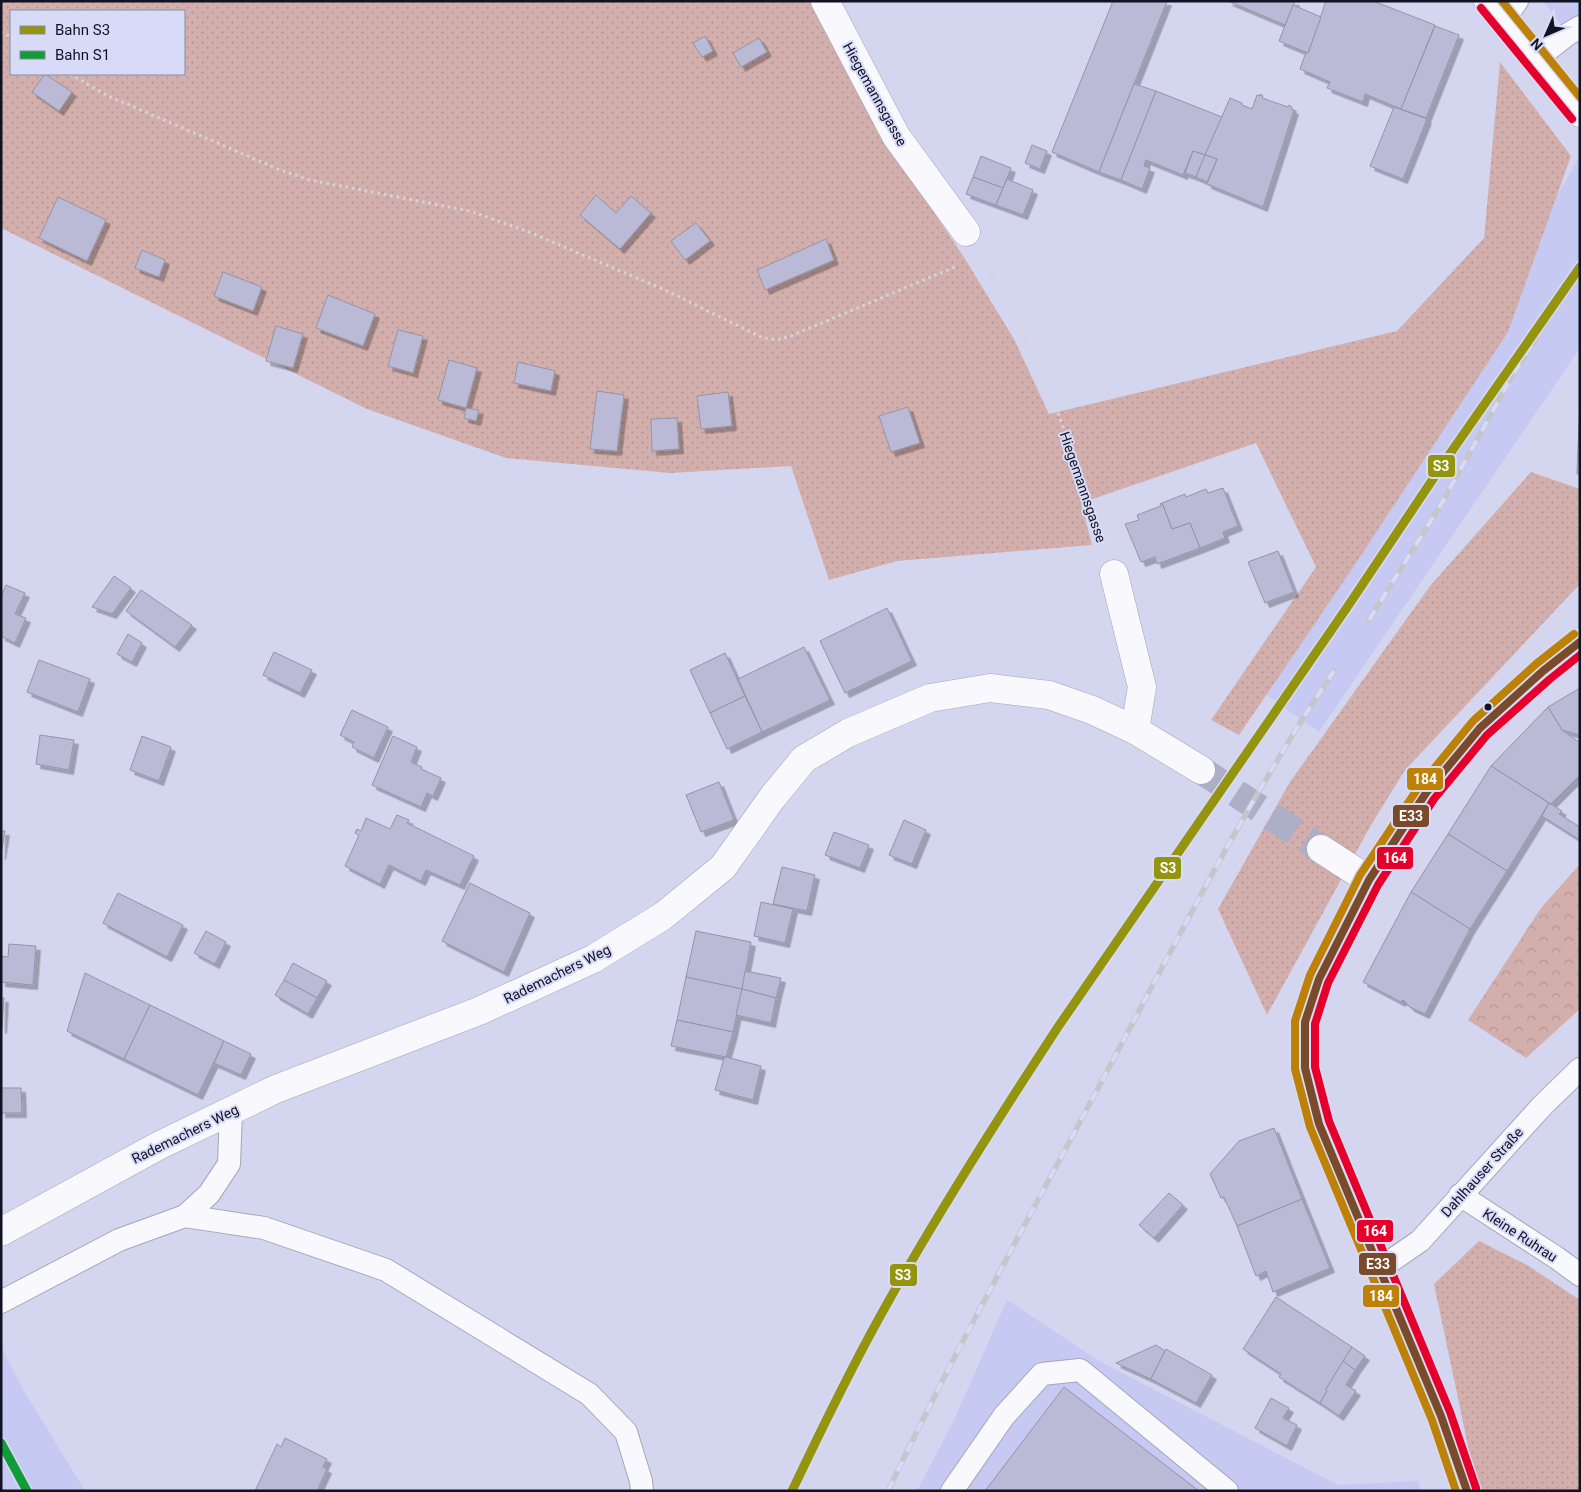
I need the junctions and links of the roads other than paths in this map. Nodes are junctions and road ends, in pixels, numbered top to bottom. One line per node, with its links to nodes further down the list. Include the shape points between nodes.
1 (825, 1): 6 (street, Hiegemannsgasse, via 896,136)
2 (1503, 7): 4 (street)
3 (1580, 27): 4 (lane)
4 (1536, 59): 5 (street)
5 (1580, 112)
6 (966, 232)
7 (1114, 574): 9 (street, via 1142,687)
8 (1580, 642): 12 (street, via 1480,728 1426,793)
9 (1135, 730): 10 (street, Rademachers Weg); 14 (street, Rademachers Weg, via 1049,695 990,688 930,698 857,729 804,759 724,867 663,916 593,958 488,1007 276,1089)
10 (1201, 770)
11 (1321, 849): 12 (street)
12 (1369, 880): 18 (street, via 1319,979 1305,1022 1305,1068 1318,1124)
13 (1580, 1069): 15 (lane, Dahlhauser Straße)
14 (231, 1111): 16 (lane, via 228,1164 209,1194); 17 (street, Rademachers Weg, via 158,1146)
15 (1460, 1195): 18 (lane, Dahlhauser Straße, via 1420,1240); 19 (lane, Kleine Ruhrau)
16 (184, 1216): 20 (lane, via 120,1240); 21 (lane, via 264,1228 386,1270 589,1394 626,1432 642,1481)
17 (1, 1232)
18 (1380, 1269): 24 (street, via 1441,1416)
19 (1580, 1276)
20 (1, 1302)
21 (642, 1491)
22 (952, 1491): 23 (lane, via 1004,1416 1042,1374 1080,1370)
23 (1226, 1491)
24 (1467, 1491)

